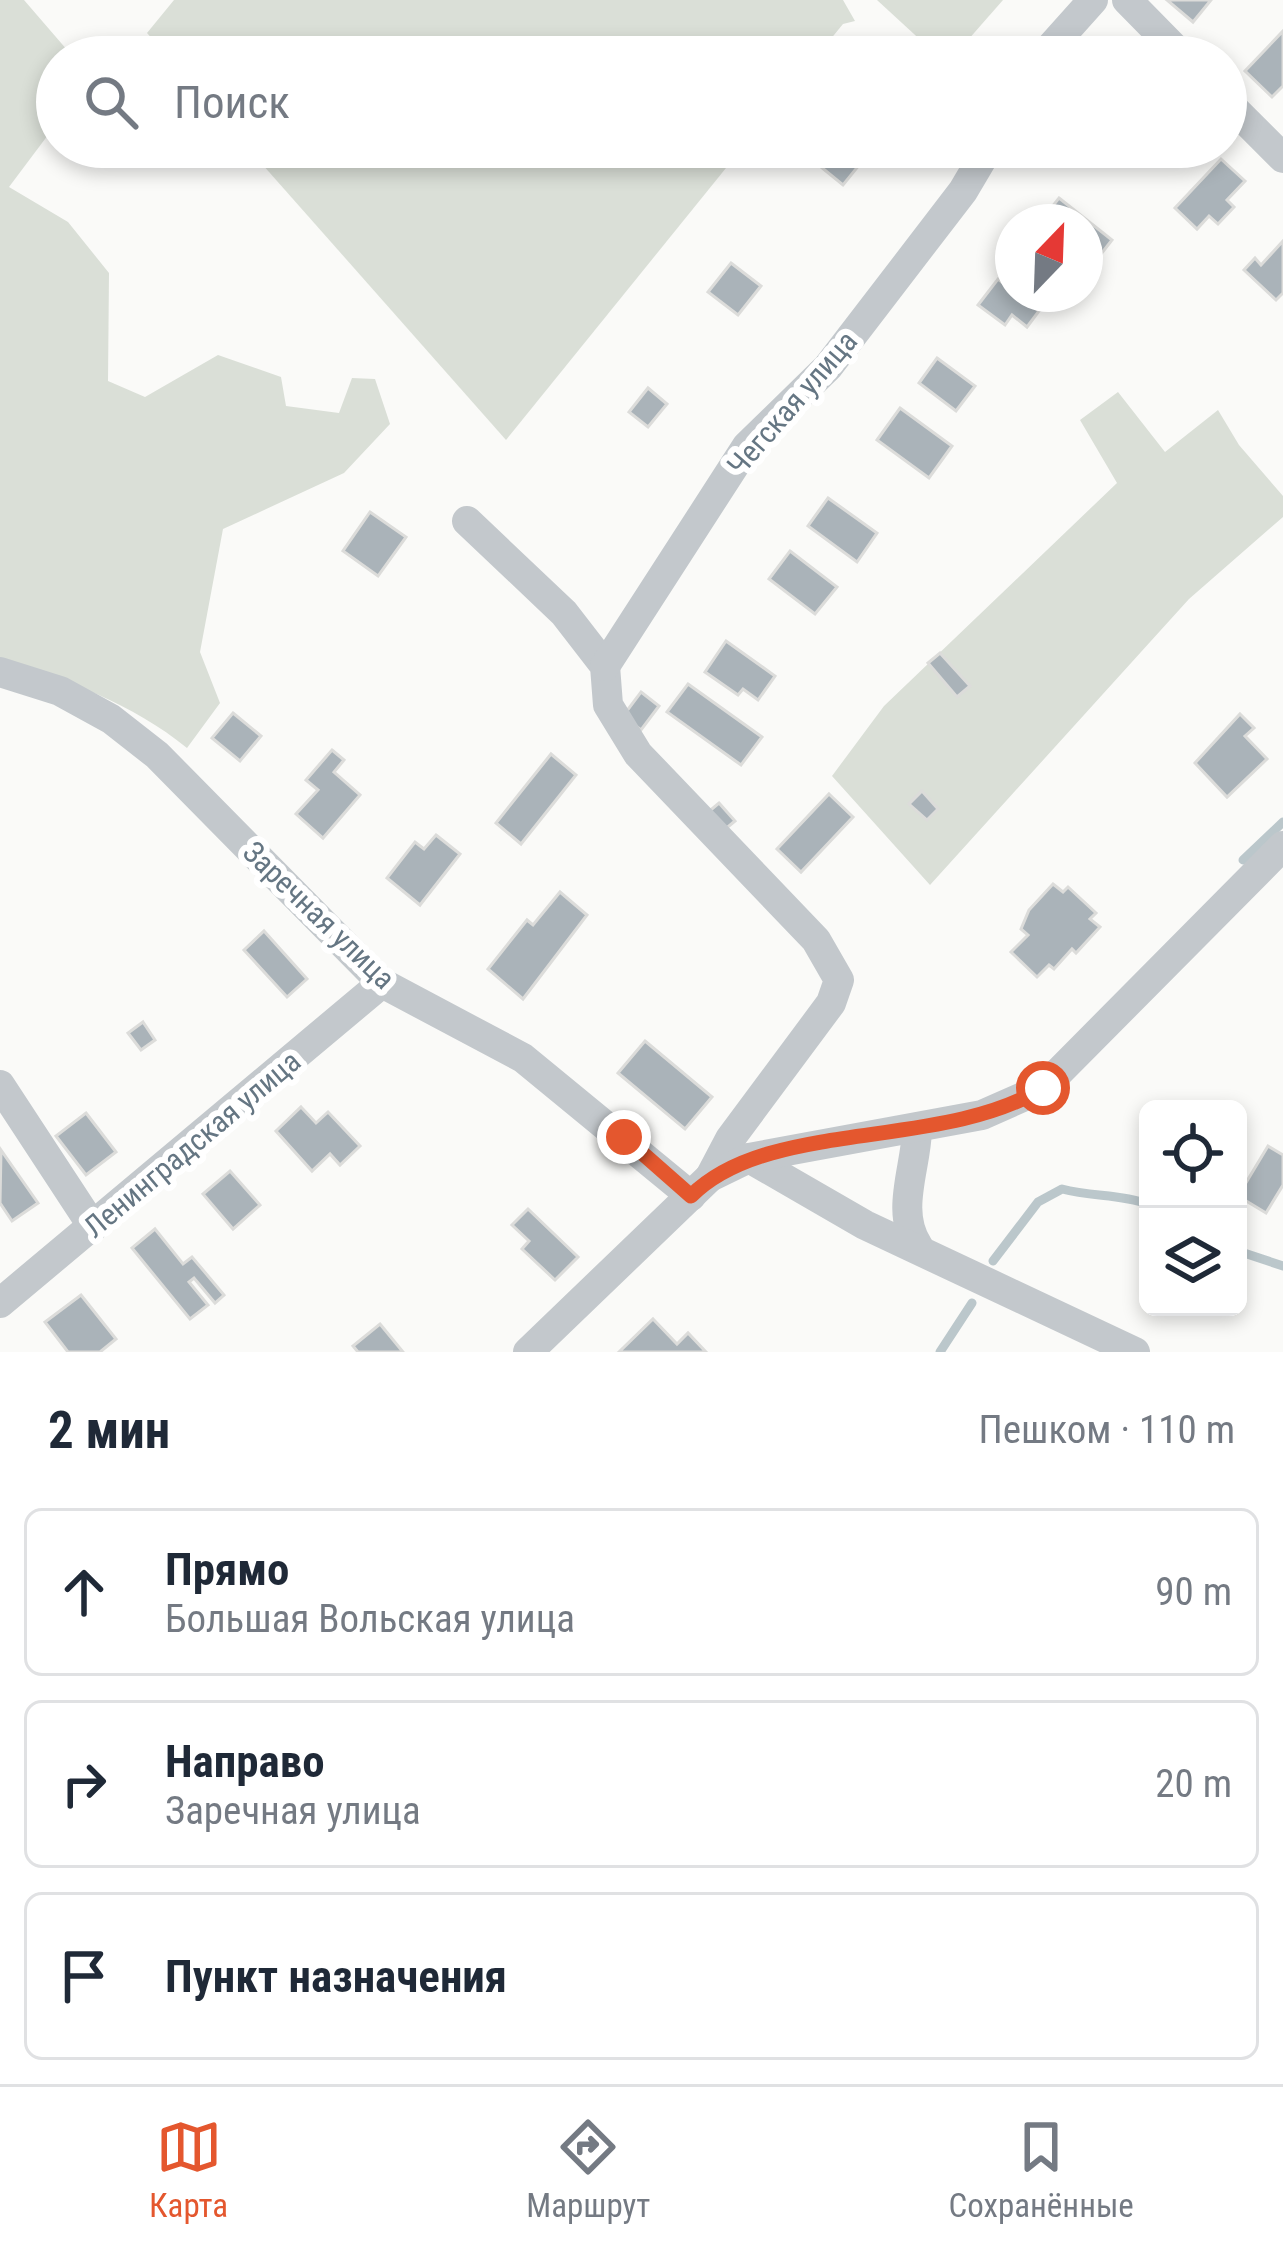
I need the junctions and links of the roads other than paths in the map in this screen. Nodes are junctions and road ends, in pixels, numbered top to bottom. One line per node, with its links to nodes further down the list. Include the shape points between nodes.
1 (1093, 0): 3 (street)
2 (1127, 0): 4 (street)
3 (1061, 36)
4 (1162, 36)
5 (1247, 121): 6 (street)
6 (1283, 158)
7 (977, 168): 9 (street, Чегская улица, via 828,367 747,446)
8 (467, 521): 9 (street, via 543,589)
9 (605, 667): 16 (street, via 608,704 638,754 816,940 839,980 831,1003)
10 (5, 674): 12 (street, Заречная улица, via 60,691 157,755)
11 (1283, 846): 14 (street, via 1043,1088 1013,1106)
12 (382, 983): 16 (street, Заречная улица, via 523,1058); 17 (street, Ленинградская улица)
13 (0, 1085): 17 (street)
14 (917, 1130): 15 (street); 18 (street, via 905,1214)
15 (749, 1158): 16 (street); 18 (street)
16 (700, 1187): 20 (street)
17 (93, 1227): 19 (street, Ленинградская улица)
18 (918, 1246): 21 (street)
19 (0, 1303)
20 (528, 1352)
21 (1135, 1352)

